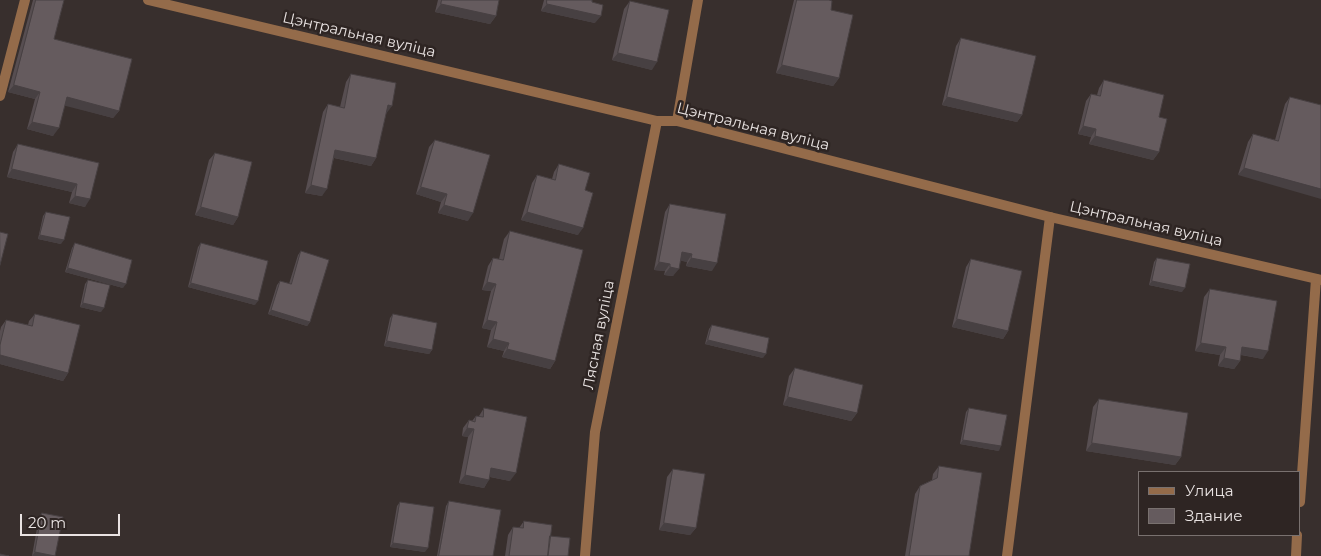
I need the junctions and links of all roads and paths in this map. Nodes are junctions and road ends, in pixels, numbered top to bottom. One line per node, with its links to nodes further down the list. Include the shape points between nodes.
1 (25, 0): 4 (street)
2 (148, 0): 6 (street, Цэнтральная вуліца)
3 (698, 0): 5 (street)
4 (0, 96)
5 (677, 121): 6 (street, Цэнтральная вуліца); 7 (street, Цэнтральная вуліца)
6 (657, 122): 11 (street, Лясная вуліца, via 595,432)
7 (1050, 217): 8 (street, Цэнтральная вуліца); 12 (street)
8 (1318, 279): 9 (street)
9 (1301, 490)
10 (1297, 536): 13 (street)
11 (585, 556)
12 (1007, 556)
13 (1296, 556)

